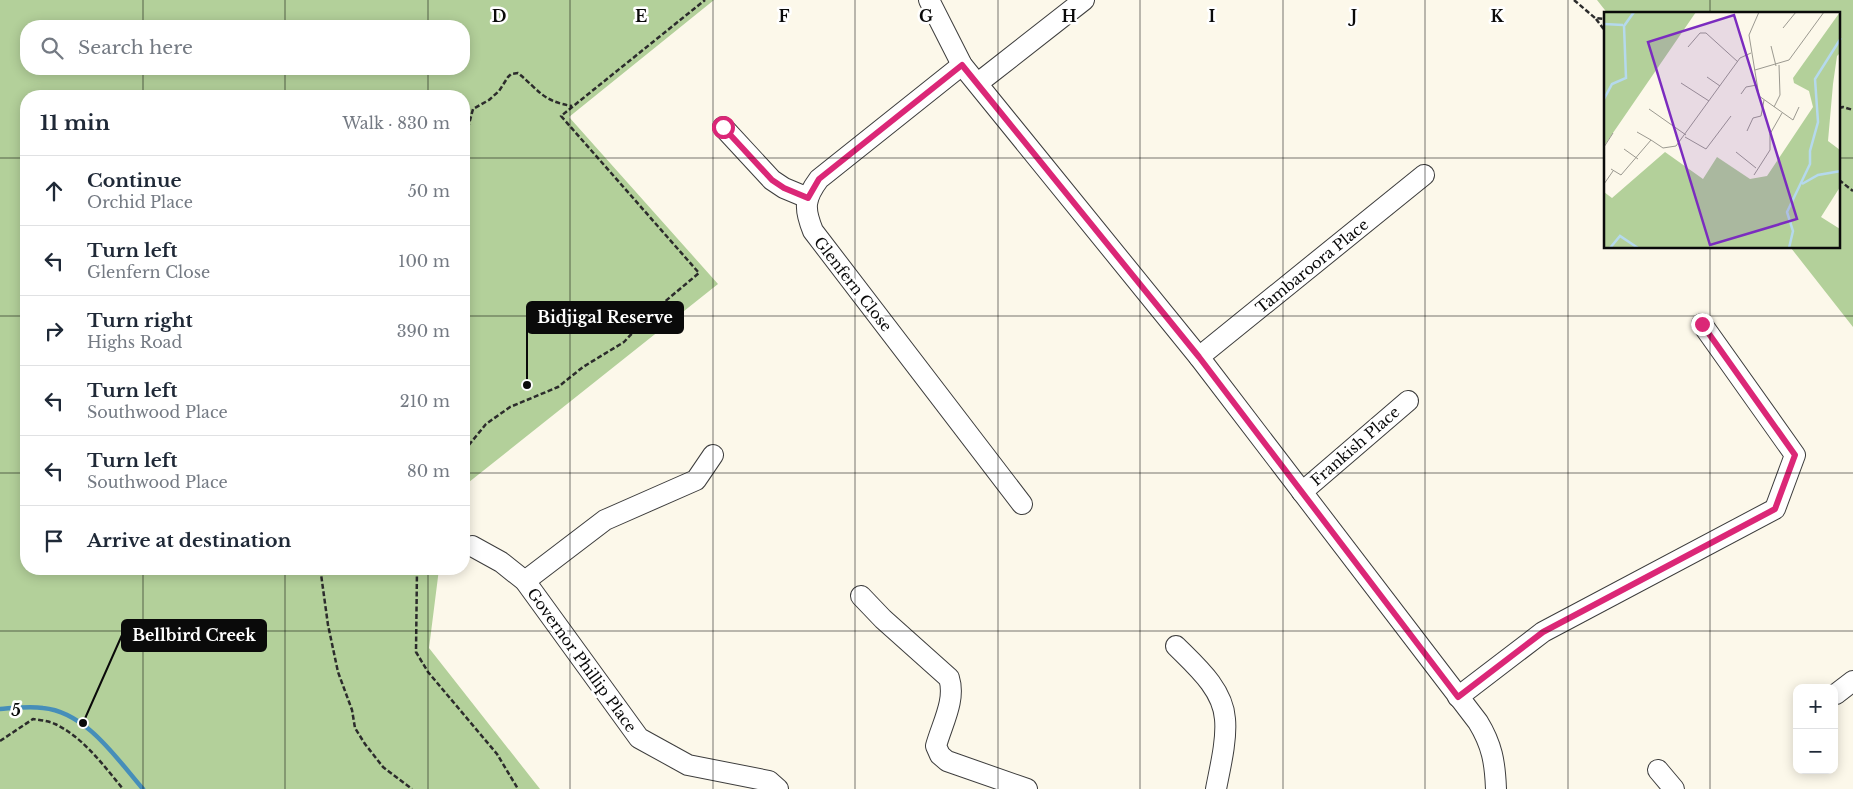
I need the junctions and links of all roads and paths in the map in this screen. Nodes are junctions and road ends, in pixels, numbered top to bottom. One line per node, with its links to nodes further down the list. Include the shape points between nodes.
1 (705, 0): 10 (path)
2 (929, 0): 8 (street)
3 (1084, 0): 9 (street)
4 (1574, 0): 5 (path)
5 (1595, 18): 6 (path); 7 (path)
6 (1604, 19)
7 (1604, 29)
8 (962, 65): 9 (street); 18 (street, via 819,179)
9 (978, 83): 20 (street)
10 (573, 106): 13 (path, via 555,103 518,73 511,74 490,100 473,109); 22 (path, via 561,116 699,273 650,314 624,342 583,366 558,386 510,407 486,424)
11 (1840, 108): 12 (path)
12 (1853, 110)
13 (470, 121)
14 (723, 127): 18 (street, via 772,180)
15 (1424, 175): 20 (street, Tambaroora Place)
16 (1840, 181): 17 (path)
17 (1853, 191)
18 (808, 198): 25 (street, Glenfern Close, via 806,215 812,231)
19 (1702, 324): 34 (street, via 1795,455 1775,509 1543,632)
20 (1199, 357): 24 (street)
21 (1408, 401): 24 (street, Frankish Place)
22 (470, 444)
23 (713, 454): 29 (street, Governor Phillip Place, via 696,480 605,520)
24 (1302, 492): 34 (street)
25 (1022, 504)
26 (472, 546): 29 (street, Governor Phillip Place, via 501,562)
27 (321, 575): 38 (path, via 338,672 355,728 383,767)
28 (417, 575): 39 (path, via 416,652 428,672 497,754)
29 (525, 581): 40 (street, Governor Phillip Place, via 639,738 688,765 768,781)
30 (861, 596): 41 (street, via 949,678 951,698 936,746 940,755 947,761)
31 (1176, 646): 42 (street, via 1199,669 1222,704 1225,720)
32 (1853, 681): 33 (street)
33 (1838, 692)
34 (1458, 697): 43 (street, via 1487,737 1494,754)
35 (0, 741): 37 (path, via 32,719 54,723 74,735)
36 (1658, 770): 44 (street)
37 (123, 789)
38 (412, 789)
39 (518, 789)
40 (778, 789)
41 (1027, 789)
42 (1216, 789)
43 (1496, 789)
44 (1674, 789)

